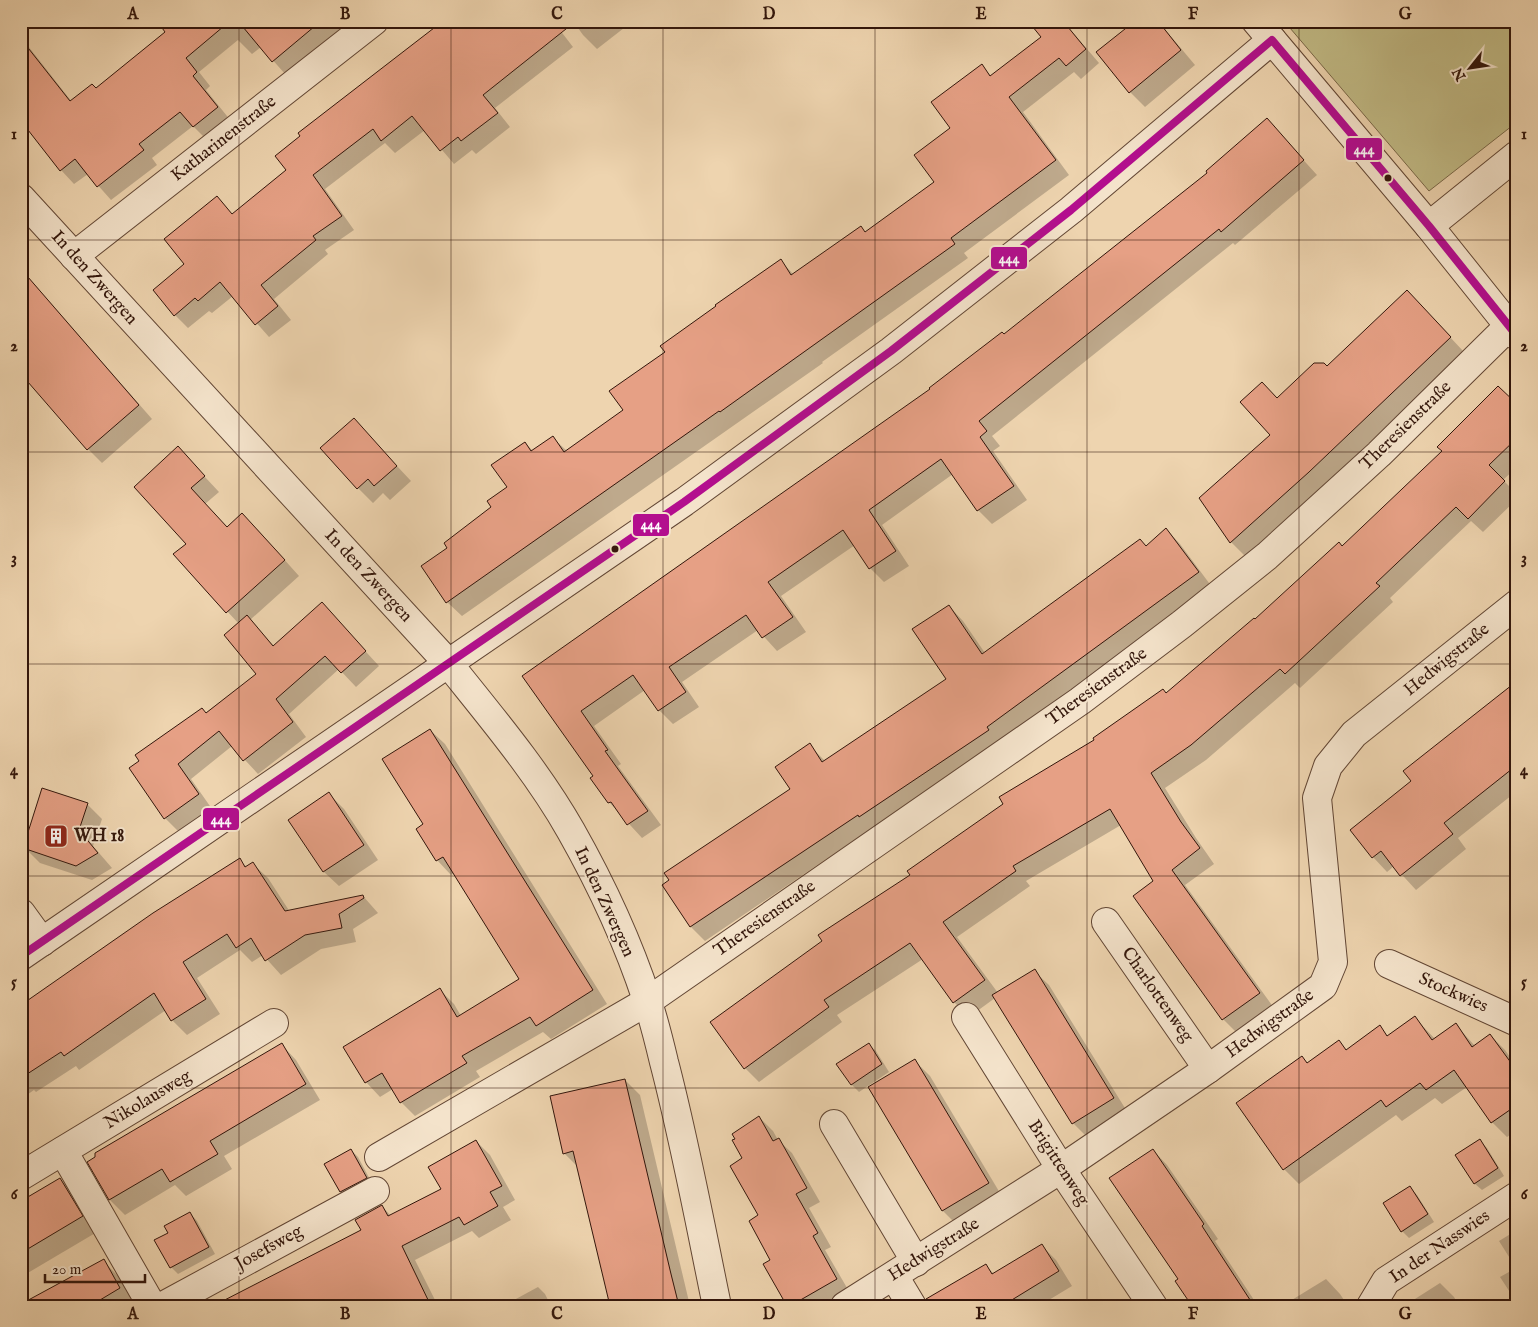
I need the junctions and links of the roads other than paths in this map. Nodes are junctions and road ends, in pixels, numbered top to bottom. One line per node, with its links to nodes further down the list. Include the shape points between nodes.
1 (374, 21): 6 (street, Katharinenstraße)
2 (1264, 31): 5 (street); 9 (street, via 1072,210 891,351 684,502)
3 (1517, 155): 5 (street)
4 (21, 198): 6 (street, In den Zwergen)
5 (1429, 226): 7 (street)
6 (74, 256): 9 (street, In den Zwergen)
7 (1513, 331): 14 (street, Theresienstraße, via 1267,556 1182,624 1080,702)
8 (1517, 604): 18 (street, Hedwigstraße, via 1354,734 1328,766 1317,798 1333,962 1323,986)
9 (448, 663): 12 (street); 14 (street, In den Zwergen, via 525,763 571,831 601,889)
10 (21, 913): 12 (street)
11 (1106, 922): 18 (street, Charlottenweg)
12 (32, 949)
13 (1389, 964): 16 (street, Stockwies)
14 (648, 1001): 21 (street); 29 (street, In den Zwergen, via 675,1104)
15 (966, 1017): 22 (street, Brigittenweg)
16 (1517, 1022)
17 (274, 1023): 20 (street, Nikolausweg)
18 (1208, 1069): 22 (street, Hedwigstraße)
19 (834, 1124): 26 (street)
20 (62, 1151): 23 (street, Nikolausweg); 27 (street)
21 (380, 1157)
22 (1061, 1169): 26 (street, Hedwigstraße); 32 (street, Brigittenweg)
23 (21, 1176)
24 (375, 1191): 28 (street, Josefsweg)
25 (1517, 1196): 33 (street, In der Nasswies, via 1386,1281)
26 (905, 1269): 30 (street, Hedwigstraße); 31 (street)
27 (152, 1306)
28 (163, 1306)
29 (716, 1306)
30 (845, 1306)
31 (912, 1306)
32 (1153, 1306)
33 (1371, 1306)

